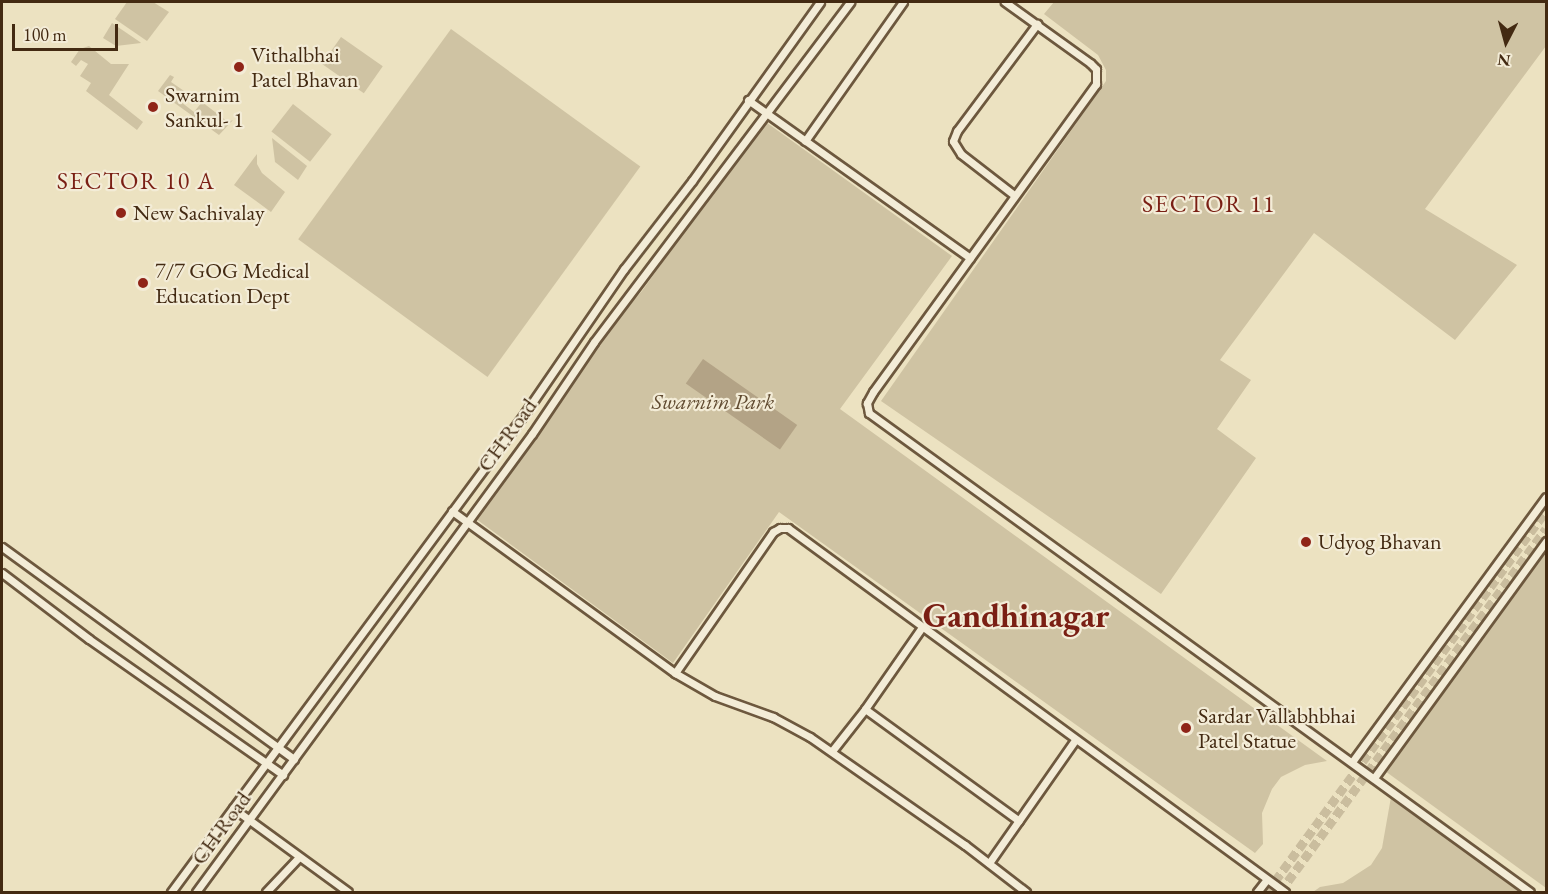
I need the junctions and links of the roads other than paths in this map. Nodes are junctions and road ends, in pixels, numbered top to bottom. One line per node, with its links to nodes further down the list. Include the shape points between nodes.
1 (820, 2): 6 (street, CH Road)
2 (850, 2): 7 (street, CH Road)
3 (903, 2): 8 (street)
4 (1005, 2): 5 (street)
5 (1037, 24): 9 (street, via 953,141 961,154); 9 (street, via 1090,63 1097,78)
6 (748, 100): 7 (street); 12 (street, CH Road)
7 (766, 113): 8 (street); 13 (street, CH Road)
8 (806, 141): 10 (street)
9 (1014, 195): 10 (street)
10 (970, 258): 25 (street, via 873,392 867,403 869,413)
11 (1546, 497): 25 (street)
12 (453, 511): 13 (street); 21 (street, CH Road)
13 (466, 521): 18 (street); 23 (street, CH Road)
14 (1546, 541): 27 (street)
15 (2, 547): 21 (street)
16 (2, 573): 24 (street, via 89,639)
17 (922, 627): 18 (street, via 789,528 780,528 773,532); 19 (street); 20 (street)
18 (675, 673): 22 (street, via 716,696 773,717)
19 (865, 709): 22 (street); 30 (street)
20 (1075, 740): 30 (street); 33 (street)
21 (279, 748): 23 (street); 24 (street, CH Road)
22 (832, 751): 32 (street)
23 (294, 759): 26 (street, CH Road)
24 (266, 762): 26 (street); 28 (street, CH Road)
25 (1352, 762): 27 (street)
26 (283, 775): 29 (street, CH Road)
27 (1374, 778): 41 (street)
28 (233, 808): 29 (street); 34 (street, CH Road)
29 (249, 820): 31 (street); 35 (street, CH Road)
30 (1019, 821): 32 (street)
31 (299, 857): 36 (street); 37 (street)
32 (989, 863): 38 (street)
33 (1267, 879): 39 (street); 40 (street)
34 (171, 892)
35 (196, 892)
36 (266, 892)
37 (348, 892)
38 (1026, 892)
39 (1257, 892)
40 (1286, 892)
41 (1530, 892)

